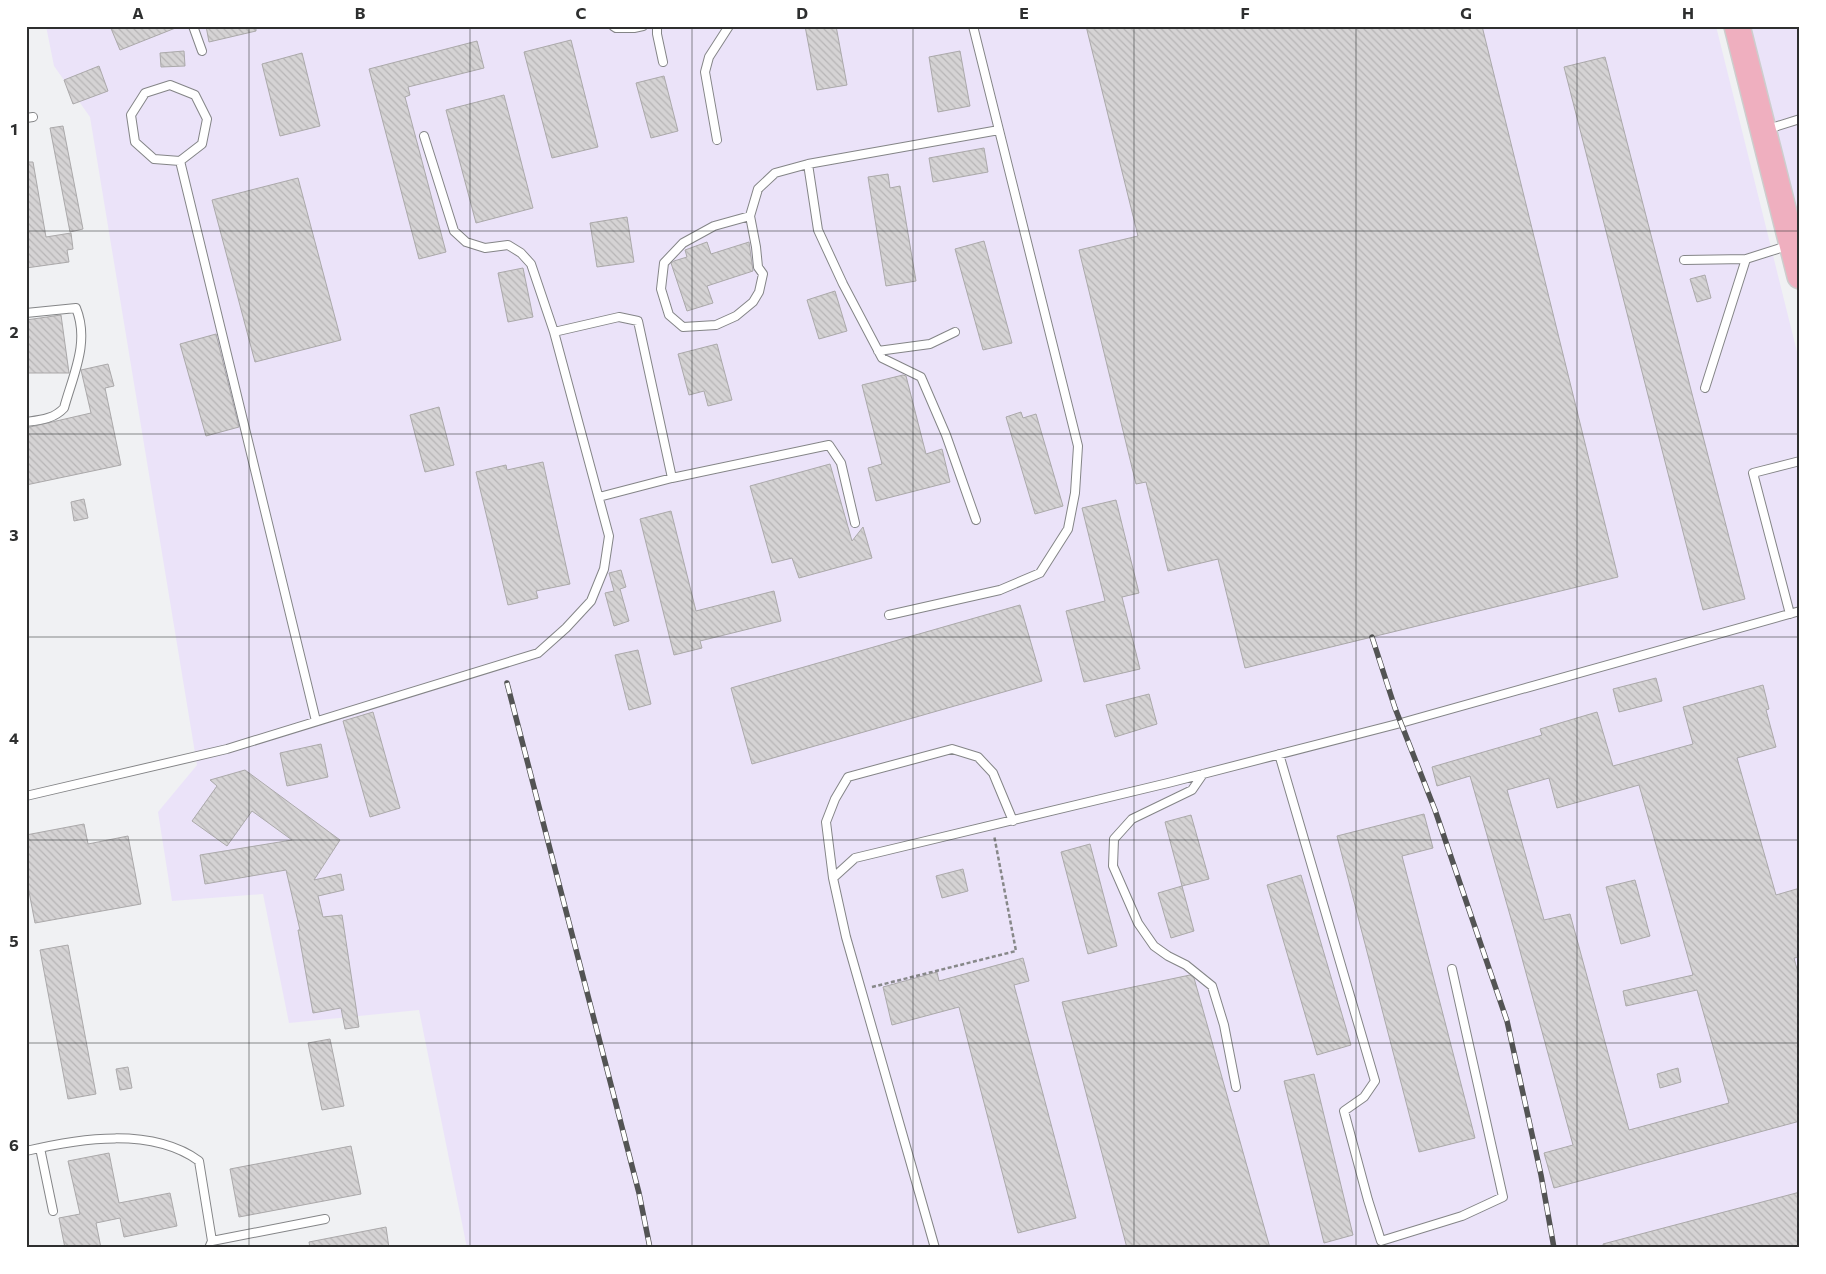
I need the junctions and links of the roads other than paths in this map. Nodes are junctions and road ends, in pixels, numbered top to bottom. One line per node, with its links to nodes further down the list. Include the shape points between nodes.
1 (193, 26): 8 (lane)
2 (613, 26): 3 (lane)
3 (643, 26)
4 (657, 26): 9 (lane)
5 (729, 26): 14 (lane, via 709,57 705,72)
6 (973, 26): 11 (lane)
7 (1736, 26): 12 (main road)
8 (202, 51)
9 (663, 62)
10 (1800, 119): 12 (lane)
11 (999, 130): 16 (lane); 35 (lane, via 1078,446 1075,493 1068,529 1040,573 1000,590)
12 (1763, 130): 18 (main road)
13 (424, 136): 23 (lane, via 454,231 466,242 485,248 508,245 521,253 531,264)
14 (717, 140)
15 (180, 160): 15 (lane, via 154,159 134,142 131,115 145,93 170,85 195,95 207,118 202,144); 36 (lane)
16 (808, 164): 17 (lane, via 775,173 758,189); 25 (lane, via 818,230)
17 (750, 216): 17 (lane, via 758,267 763,274 753,302 736,316 716,325 683,327 669,315 661,289 664,263 683,242 714,226)
18 (1792, 245): 19 (lane); 21 (main road)
19 (1746, 259): 20 (lane); 26 (lane)
20 (1684, 260)
21 (1800, 276)
22 (26, 313): 27 (lane, via 76,308 81,319 82,345 64,408 47,419)
23 (554, 332): 29 (lane, via 619,317 638,321); 30 (lane)
24 (955, 332): 25 (lane, via 930,344)
25 (878, 351): 31 (lane, via 882,358 921,377 946,435)
26 (1705, 388)
27 (26, 422)
28 (1800, 461): 34 (lane, via 1753,473)
29 (672, 478): 30 (lane); 32 (lane, via 829,445 841,463)
30 (599, 497): 36 (lane, via 609,536 604,569 591,601 538,653)
31 (976, 520)
32 (855, 524)
33 (1800, 611): 34 (lane)
34 (1790, 614): 37 (lane)
35 (889, 615)
36 (316, 721): 39 (lane, via 227,749)
37 (1279, 754): 38 (lane); 42 (lane, via 1375,1081 1364,1097 1344,1111 1381,1241 1462,1216 1503,1197)
38 (1203, 774): 40 (lane); 43 (lane, via 1192,790 1132,819 1114,839 1113,866 1138,923 1154,946 1186,965 1212,986 1224,1025)
39 (26, 796)
40 (1013, 821): 41 (lane, via 855,858); 41 (lane, via 993,773 978,757 952,749 848,777 826,822)
41 (833, 878): 49 (lane, via 846,937)
42 (1452, 969)
43 (1236, 1087)
44 (40, 1148): 45 (lane); 46 (lane); 48 (lane, via 110,1138 155,1142 188,1153 199,1161)
45 (26, 1151)
46 (53, 1211)
47 (325, 1219): 48 (lane)
48 (210, 1245)
49 (935, 1248)

